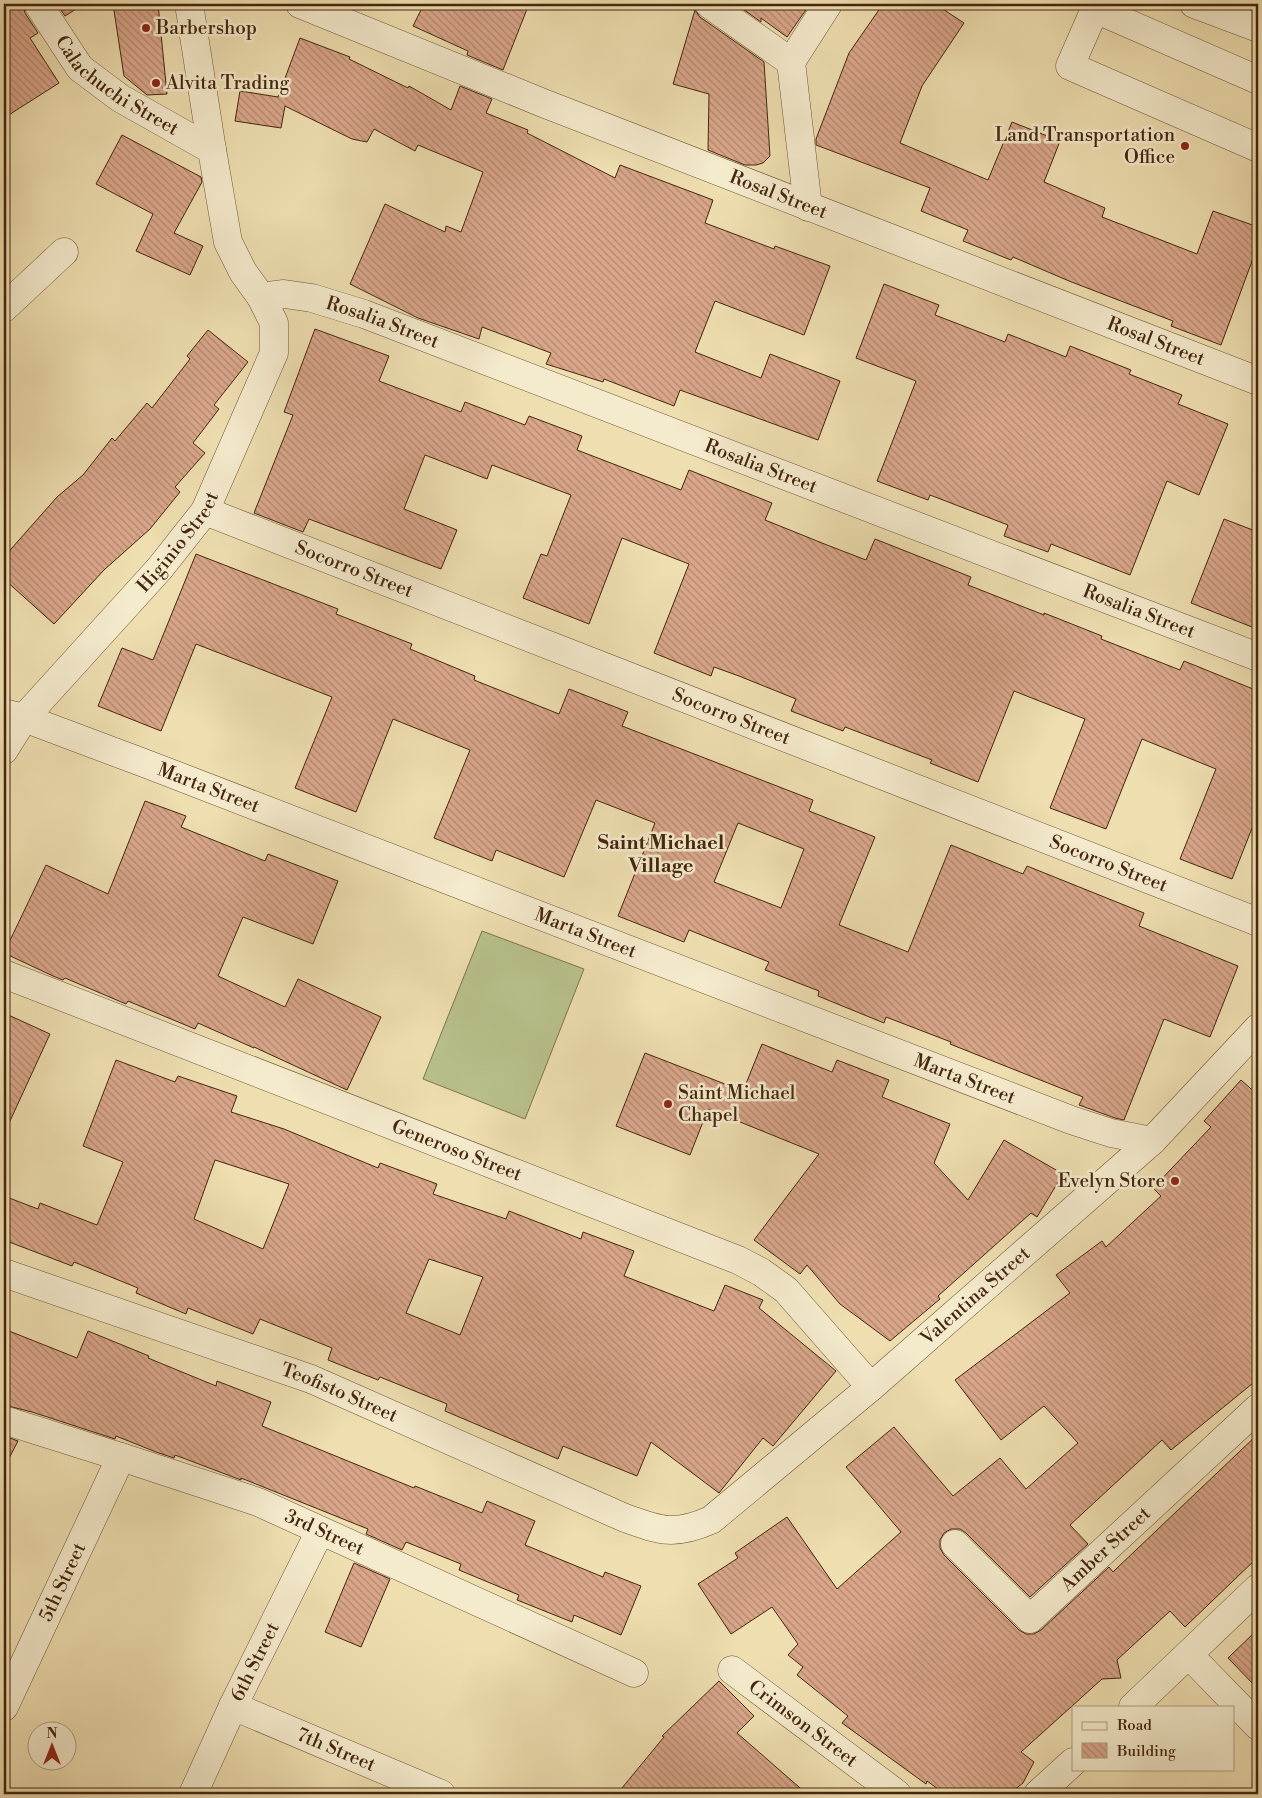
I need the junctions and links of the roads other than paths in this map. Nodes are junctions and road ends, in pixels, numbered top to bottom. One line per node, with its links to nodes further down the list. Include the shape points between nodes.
1 (38, 4): 12 (street, Calachuchi Street, via 80,68 120,98)
2 (189, 4): 12 (street, Higinio Street)
3 (300, 4): 13 (street, Rosal Street)
4 (709, 4): 9 (street)
5 (828, 4): 9 (street)
6 (1194, 4): 8 (street)
7 (1096, 6): 10 (street); 11 (street, via 1070,66)
8 (1258, 28)
9 (791, 62): 13 (street)
10 (1258, 80)
11 (1258, 148)
12 (212, 150): 15 (street, Higinio Street, via 228,242 243,272)
13 (808, 207): 17 (street, Rosal Street)
14 (64, 252): 16 (street)
15 (261, 296): 18 (street, Higinio Street, via 274,323 274,353); 19 (street, Rosalia Street, via 284,294 312,298 364,314)
16 (4, 308)
17 (1258, 381)
18 (204, 511): 20 (street, Higinio Street, via 160,568); 22 (street, Socorro Street)
19 (1258, 657)
20 (14, 716): 21 (street, Higinio Street); 25 (street, Marta Street, via 1071,1120 1111,1133)
21 (4, 750)
22 (1258, 922)
23 (4, 974): 27 (street, Generoso Street, via 738,1260 786,1290)
24 (1258, 1028): 25 (street, Valentina Street)
25 (1152, 1141): 27 (street, Valentina Street)
26 (4, 1272): 32 (street, Teofisto Street, via 311,1379 625,1518)
27 (870, 1386): 32 (street, Valentina Street, via 711,1520 692,1528)
28 (1258, 1408): 33 (street, Amber Street, via 1030,1619)
29 (4, 1420): 30 (street, 3rd Street)
30 (121, 1457): 31 (street, 3rd Street, via 258,1502); 40 (street, 5th Street)
31 (320, 1530): 37 (street, 3rd Street); 38 (street, 6th Street)
32 (668, 1531)
33 (955, 1544)
34 (1258, 1588): 35 (street)
35 (1189, 1655): 39 (street); 41 (street)
36 (732, 1670): 45 (street, Crimson Street)
37 (634, 1673)
38 (233, 1706): 43 (street, 6th Street); 44 (street, 7th Street)
39 (1134, 1706)
40 (4, 1707)
41 (1258, 1726)
42 (1072, 1763): 46 (street)
43 (193, 1794)
44 (440, 1794)
45 (896, 1794)
46 (1038, 1794)

